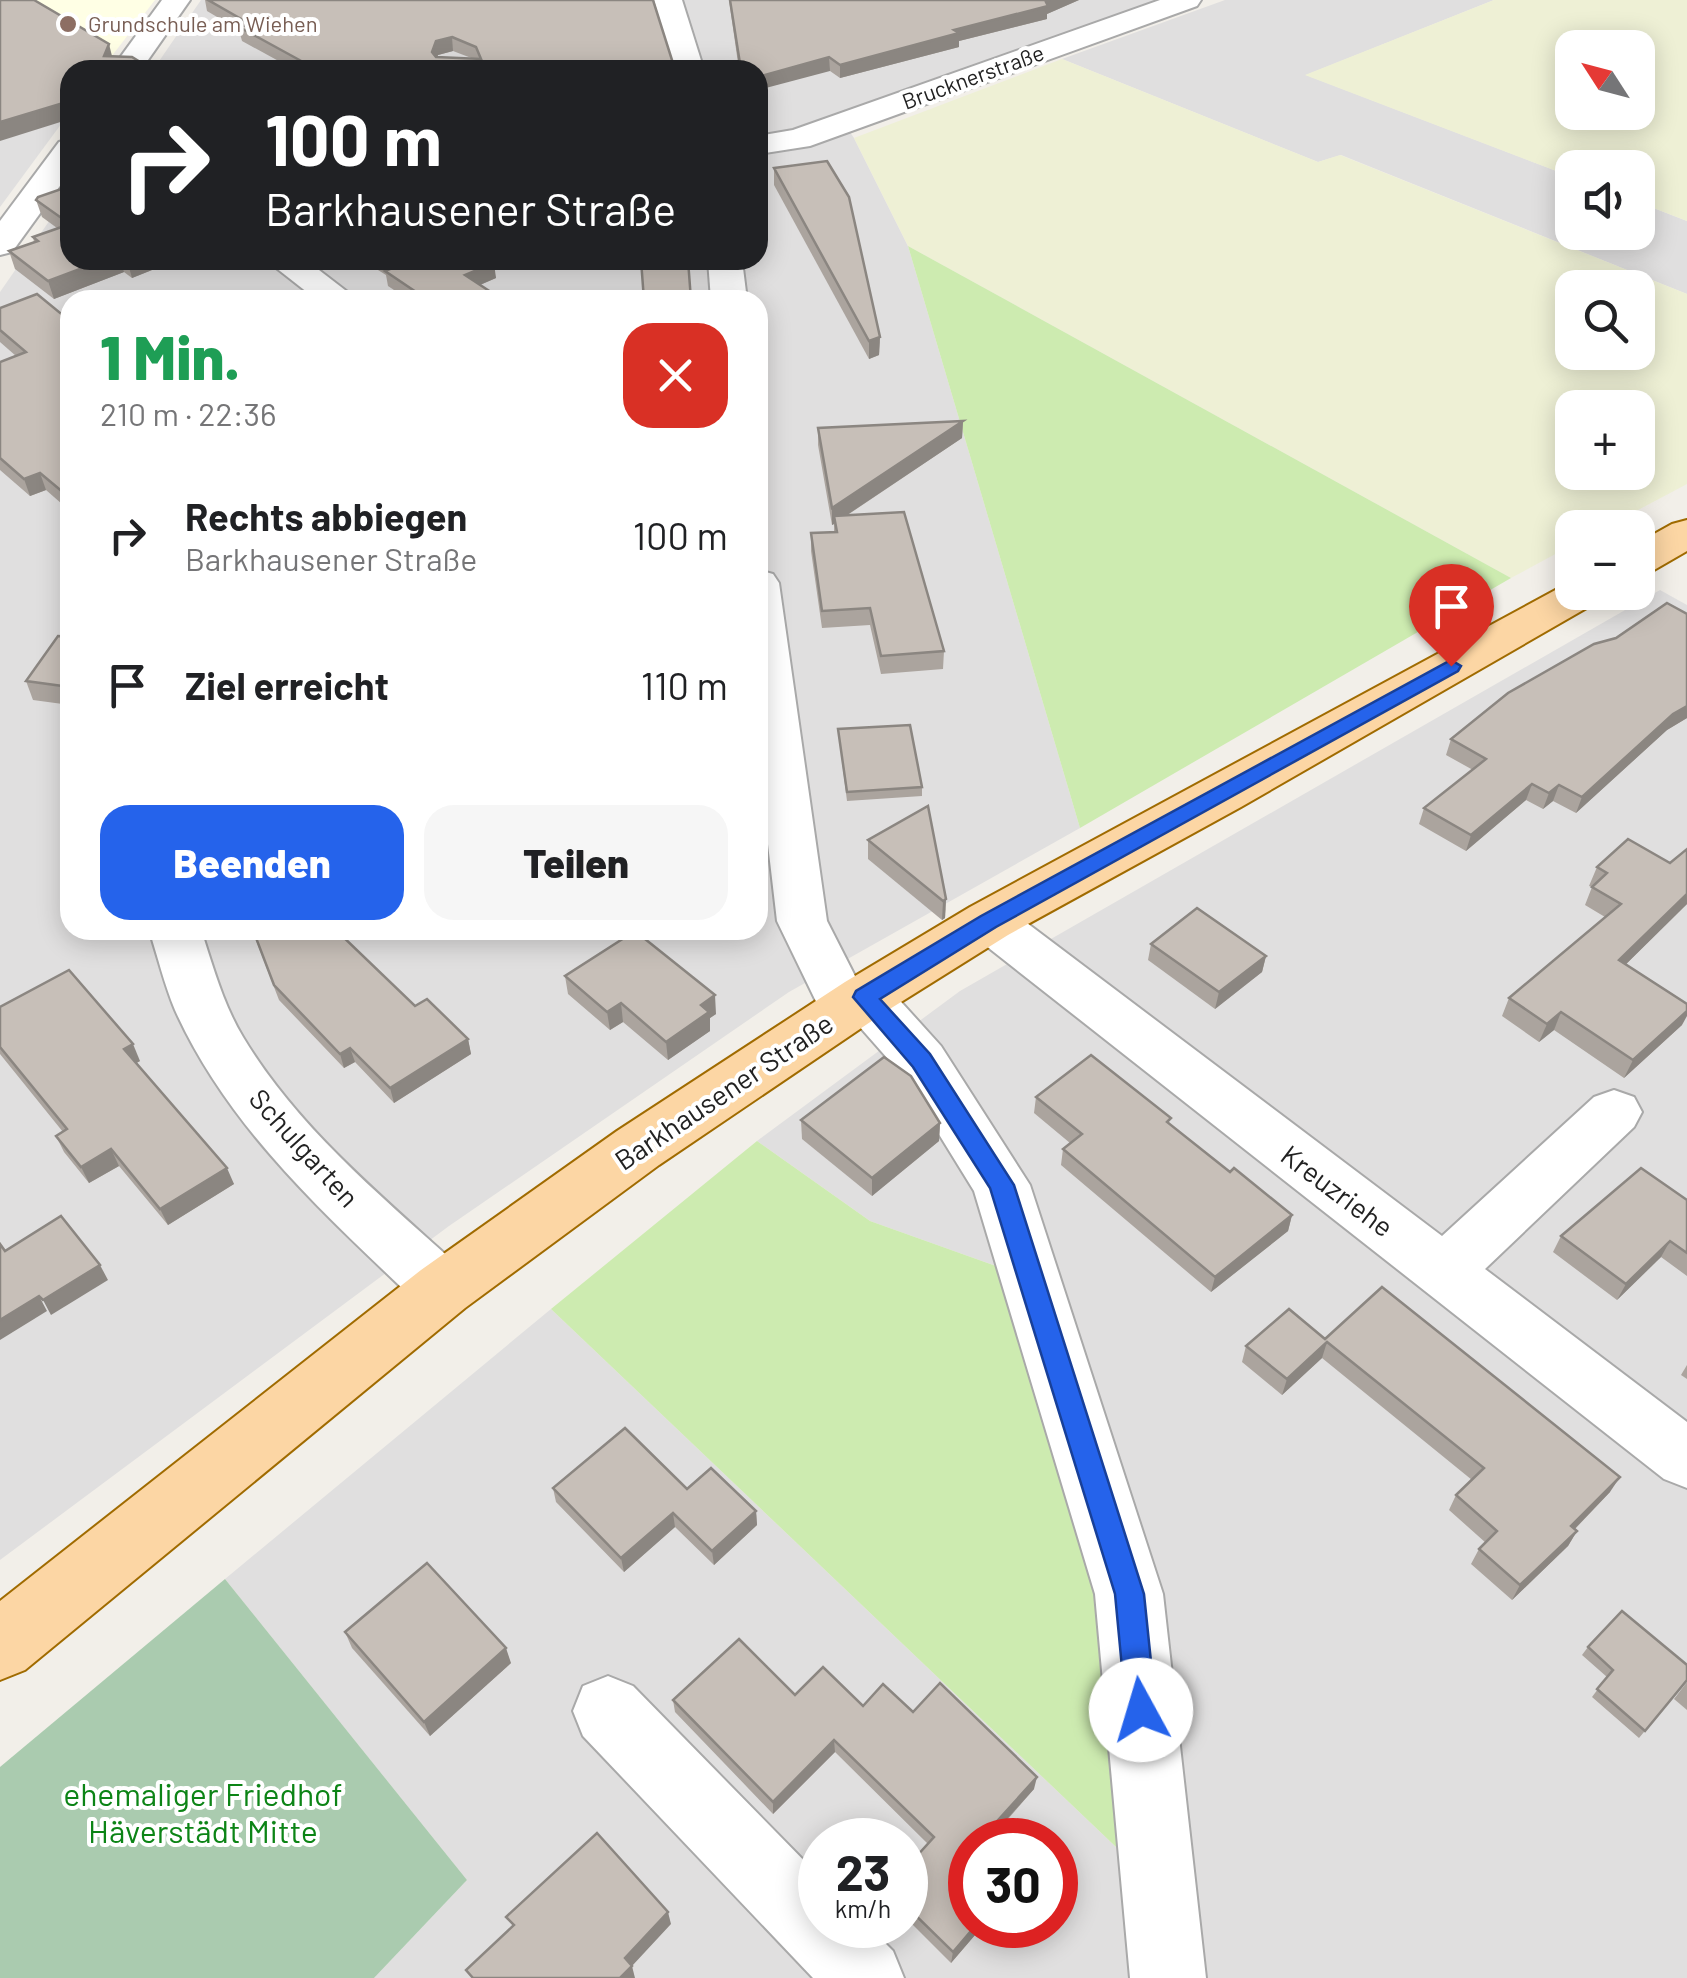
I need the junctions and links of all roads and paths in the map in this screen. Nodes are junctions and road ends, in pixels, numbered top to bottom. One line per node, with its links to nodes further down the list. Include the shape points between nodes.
1 (176, 0): 4 (street)
2 (668, 0): 5 (street)
3 (1187, 0): 6 (street, Brucknerstraße, via 799,139)
4 (133, 60)
5 (685, 60)
6 (768, 144)
7 (60, 162): 8 (street)
8 (0, 244)
9 (297, 270): 10 (street)
10 (326, 290)
11 (1687, 533): 12 (main road)
12 (1655, 551)
13 (1555, 607): 15 (main road, Barkhausener Straße)
14 (768, 660): 17 (street, via 802,921)
15 (988, 921): 17 (main road, Barkhausener Straße); 19 (street, Kreuzriehe)
16 (178, 940): 20 (street, Schulgarten, via 203,1013 258,1103)
17 (855, 1004): 20 (main road, Barkhausener Straße); 25 (street, via 922,1061 1002,1185 1130,1594)
18 (1614, 1112): 19 (street)
19 (1443, 1272): 21 (street, Kreuzriehe)
20 (443, 1288): 22 (main road, Barkhausener Straße)
21 (1687, 1458)
22 (0, 1645)
23 (608, 1711): 24 (street)
24 (866, 1978)
25 (1168, 1978)

